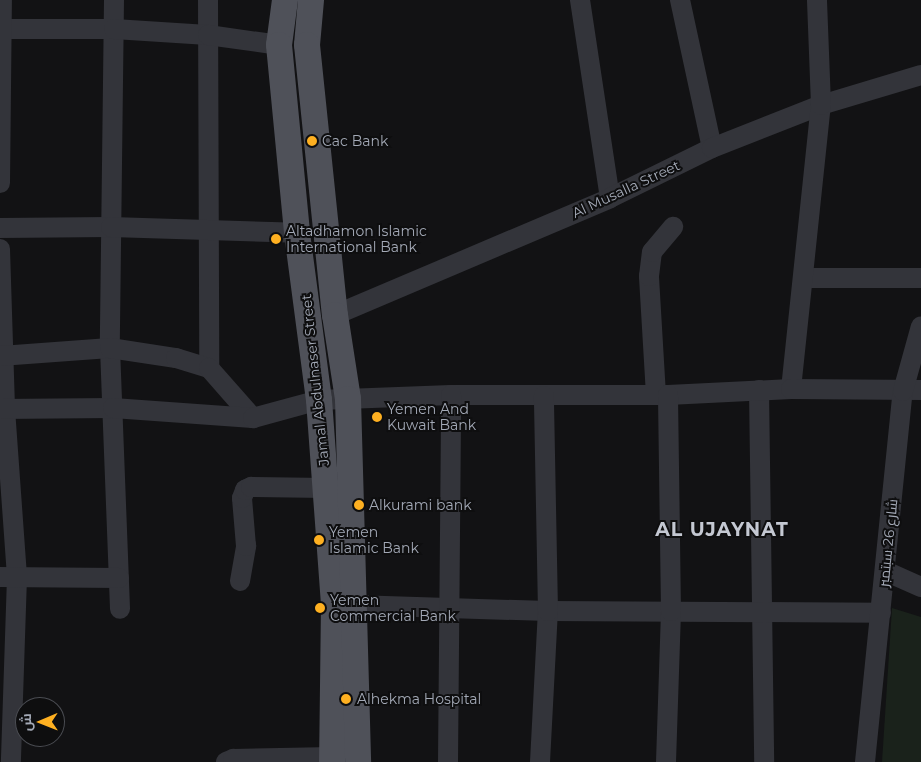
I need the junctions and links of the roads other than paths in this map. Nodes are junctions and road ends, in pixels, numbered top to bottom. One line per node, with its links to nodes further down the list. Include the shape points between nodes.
1 (2, 0): 9 (street)
2 (114, 0): 10 (street)
3 (208, 0): 11 (street)
4 (285, 0): 12 (main road, Jamal Abdulnaser Street)
5 (311, 0): 26 (main road, Jamal Abdulnaser Street, via 307,45)
6 (580, 0): 17 (street)
7 (680, 0): 15 (street)
8 (817, 0): 14 (street)
9 (1, 29): 10 (street); 16 (street)
10 (114, 29): 11 (street); 18 (street)
11 (208, 34): 12 (street); 21 (street)
12 (279, 45): 22 (main road, Jamal Abdulnaser Street)
13 (921, 75): 14 (street, Al Musalla Street)
14 (821, 105): 15 (street, Al Musalla Street); 24 (street)
15 (712, 148): 17 (street, Al Musalla Street)
16 (0, 183)
17 (610, 198): 26 (street, Al Musalla Street)
18 (111, 227): 20 (street); 21 (street); 28 (street)
19 (673, 227): 35 (street, via 652,252 648,276)
20 (0, 228)
21 (208, 230): 22 (street); 30 (street)
22 (297, 233): 38 (main road, Jamal Abdulnaser Street)
23 (0, 249): 29 (street)
24 (804, 278): 25 (street); 31 (street)
25 (921, 278)
26 (335, 315): 37 (main road, Jamal Abdulnaser Street)
27 (921, 326): 33 (street, شارع 26 سبتمبر)
28 (110, 348): 29 (street); 30 (street, via 176,358); 39 (street)
29 (1, 356): 40 (street)
30 (209, 368): 41 (street)
31 (791, 389): 32 (street); 33 (street)
32 (759, 390): 35 (street); 53 (street)
33 (912, 391): 43 (street, شارع 26 سبتمبر)
34 (451, 395): 36 (street); 37 (street); 49 (street)
35 (662, 395): 36 (street); 52 (street)
36 (544, 396): 51 (street)
37 (348, 399): 38 (street); 48 (main road, Jamal Abdulnaser Street)
38 (319, 400): 41 (street); 42 (main road, Jamal Abdulnaser Street)
39 (113, 408): 40 (street); 41 (street); 45 (street)
40 (2, 409): 44 (street)
41 (253, 418)
42 (326, 488): 46 (street, via 251,487 245,490 242,498 246,546); 56 (main road, Jamal Abdulnaser Street, via 334,604)
43 (885, 571): 47 (street); 54 (street, شارع 26 سبتمبر)
44 (9, 577): 45 (street); 55 (street)
45 (119, 578): 50 (street)
46 (240, 581)
47 (921, 587)
48 (354, 605): 49 (street); 58 (main road, Jamal Abdulnaser Street)
49 (448, 608): 51 (street); 59 (street)
50 (120, 609)
51 (548, 611): 52 (street); 60 (street)
52 (671, 611): 53 (street); 61 (street)
53 (760, 611): 54 (street); 62 (street)
54 (881, 613): 63 (street, شارع 26 سبتمبر)
55 (7, 754)
56 (332, 760): 57 (street, via 233,759)
57 (226, 762)
58 (358, 762)
59 (448, 762)
60 (540, 762)
61 (666, 762)
62 (764, 762)
63 (865, 762)

